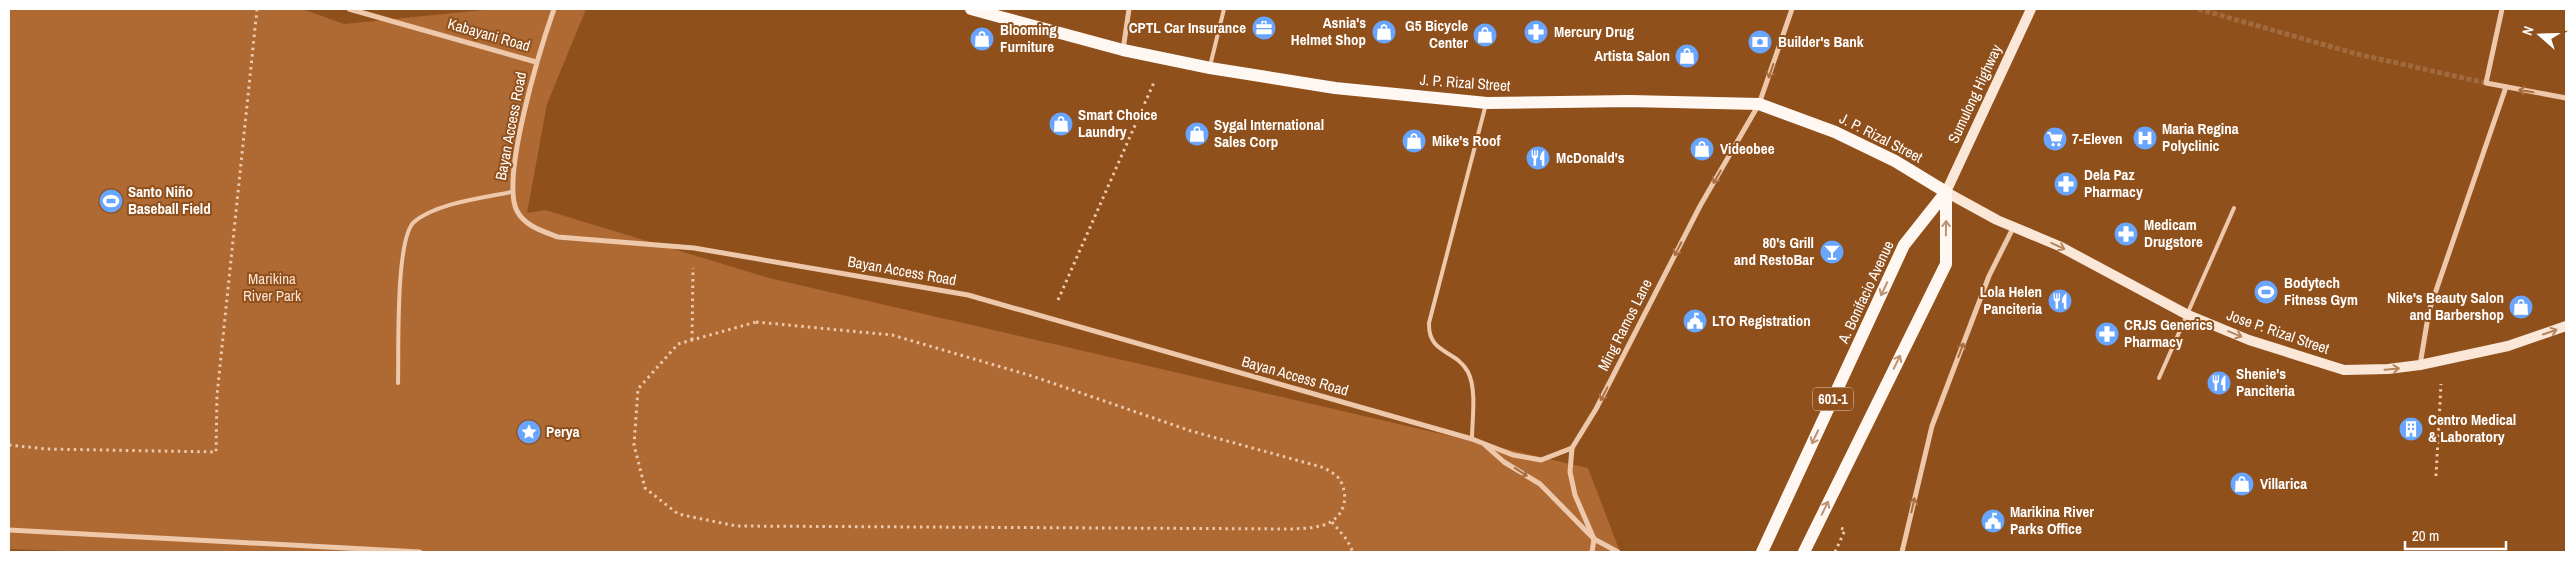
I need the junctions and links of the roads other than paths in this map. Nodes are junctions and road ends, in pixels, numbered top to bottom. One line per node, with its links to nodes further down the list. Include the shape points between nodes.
1 (349, 9): 10 (street, Kabayani Road)
2 (554, 9): 10 (street, Bayan Access Road)
3 (971, 9): 9 (main road, J. P. Rizal Street)
4 (1129, 9): 9 (street)
5 (1224, 9): 11 (lane)
6 (1792, 9): 15 (street, Ming Ramos Lane, one-way to 15)
7 (2031, 9): 17 (street, Sumulong Highway / 601-1)
8 (2502, 9): 12 (street, via 2486,83)
9 (1123, 50): 11 (main road, J. P. Rizal Street)
10 (536, 62): 16 (street, Bayan Access Road)
11 (1210, 68): 14 (main road, J. P. Rizal Street, via 1335,88)
12 (2506, 87): 13 (street, one-way to 12); 22 (street, via 2428,311)
13 (2566, 98)
14 (1487, 103): 15 (main road, J. P. Rizal Street, via 1639,101); 25 (lane, via 1429,323 1430,338 1435,345 1460,362 1468,372)
15 (1759, 104): 17 (main road, J. P. Rizal Street, via 1835,132 1895,161); 27 (street, Ming Ramos Lane, one-way to 27, via 1700,206 1600,401)
16 (511, 192): 24 (lane, via 427,214 409,228 400,290); 25 (street, Bayan Access Road, via 523,220 558,237 694,248 968,295)
17 (1946, 192): 19 (street, Jose P. Rizal Street); 33 (main road, A. Bonifacio Avenue / 601-1, one-way to 33, via 1904,245); 34 (main road, 601-1, one-way to 17, via 1946,264)
18 (2234, 208): 20 (lane)
19 (2013, 228): 20 (street, Jose P. Rizal Street, one-way to 20, via 2059,246); 35 (street, one-way to 19, via 1932,426 1989,276)
20 (2186, 314): 22 (street, Jose P. Rizal Street, one-way to 22, via 2249,340 2344,370); 23 (lane)
21 (2566, 326): 22 (street, Jose P. Rizal Street, one-way to 21, via 2508,346)
22 (2420, 365)
23 (2159, 378)
24 (398, 383)
25 (1472, 439): 26 (street, Bayan Access Road)
26 (1482, 443): 27 (street, Bayan Access Road, via 1541,460); 29 (street, Bayan Access Road, one-way to 29, via 1504,462 1540,484)
27 (1572, 448): 29 (street, Ming Ramos Lane, via 1570,472 1574,495)
28 (9, 530): 30 (street)
29 (1594, 539): 31 (street); 32 (street)
30 (420, 552)
31 (1592, 552)
32 (1618, 552)
33 (1762, 552)
34 (1804, 552)
35 (1902, 552)

